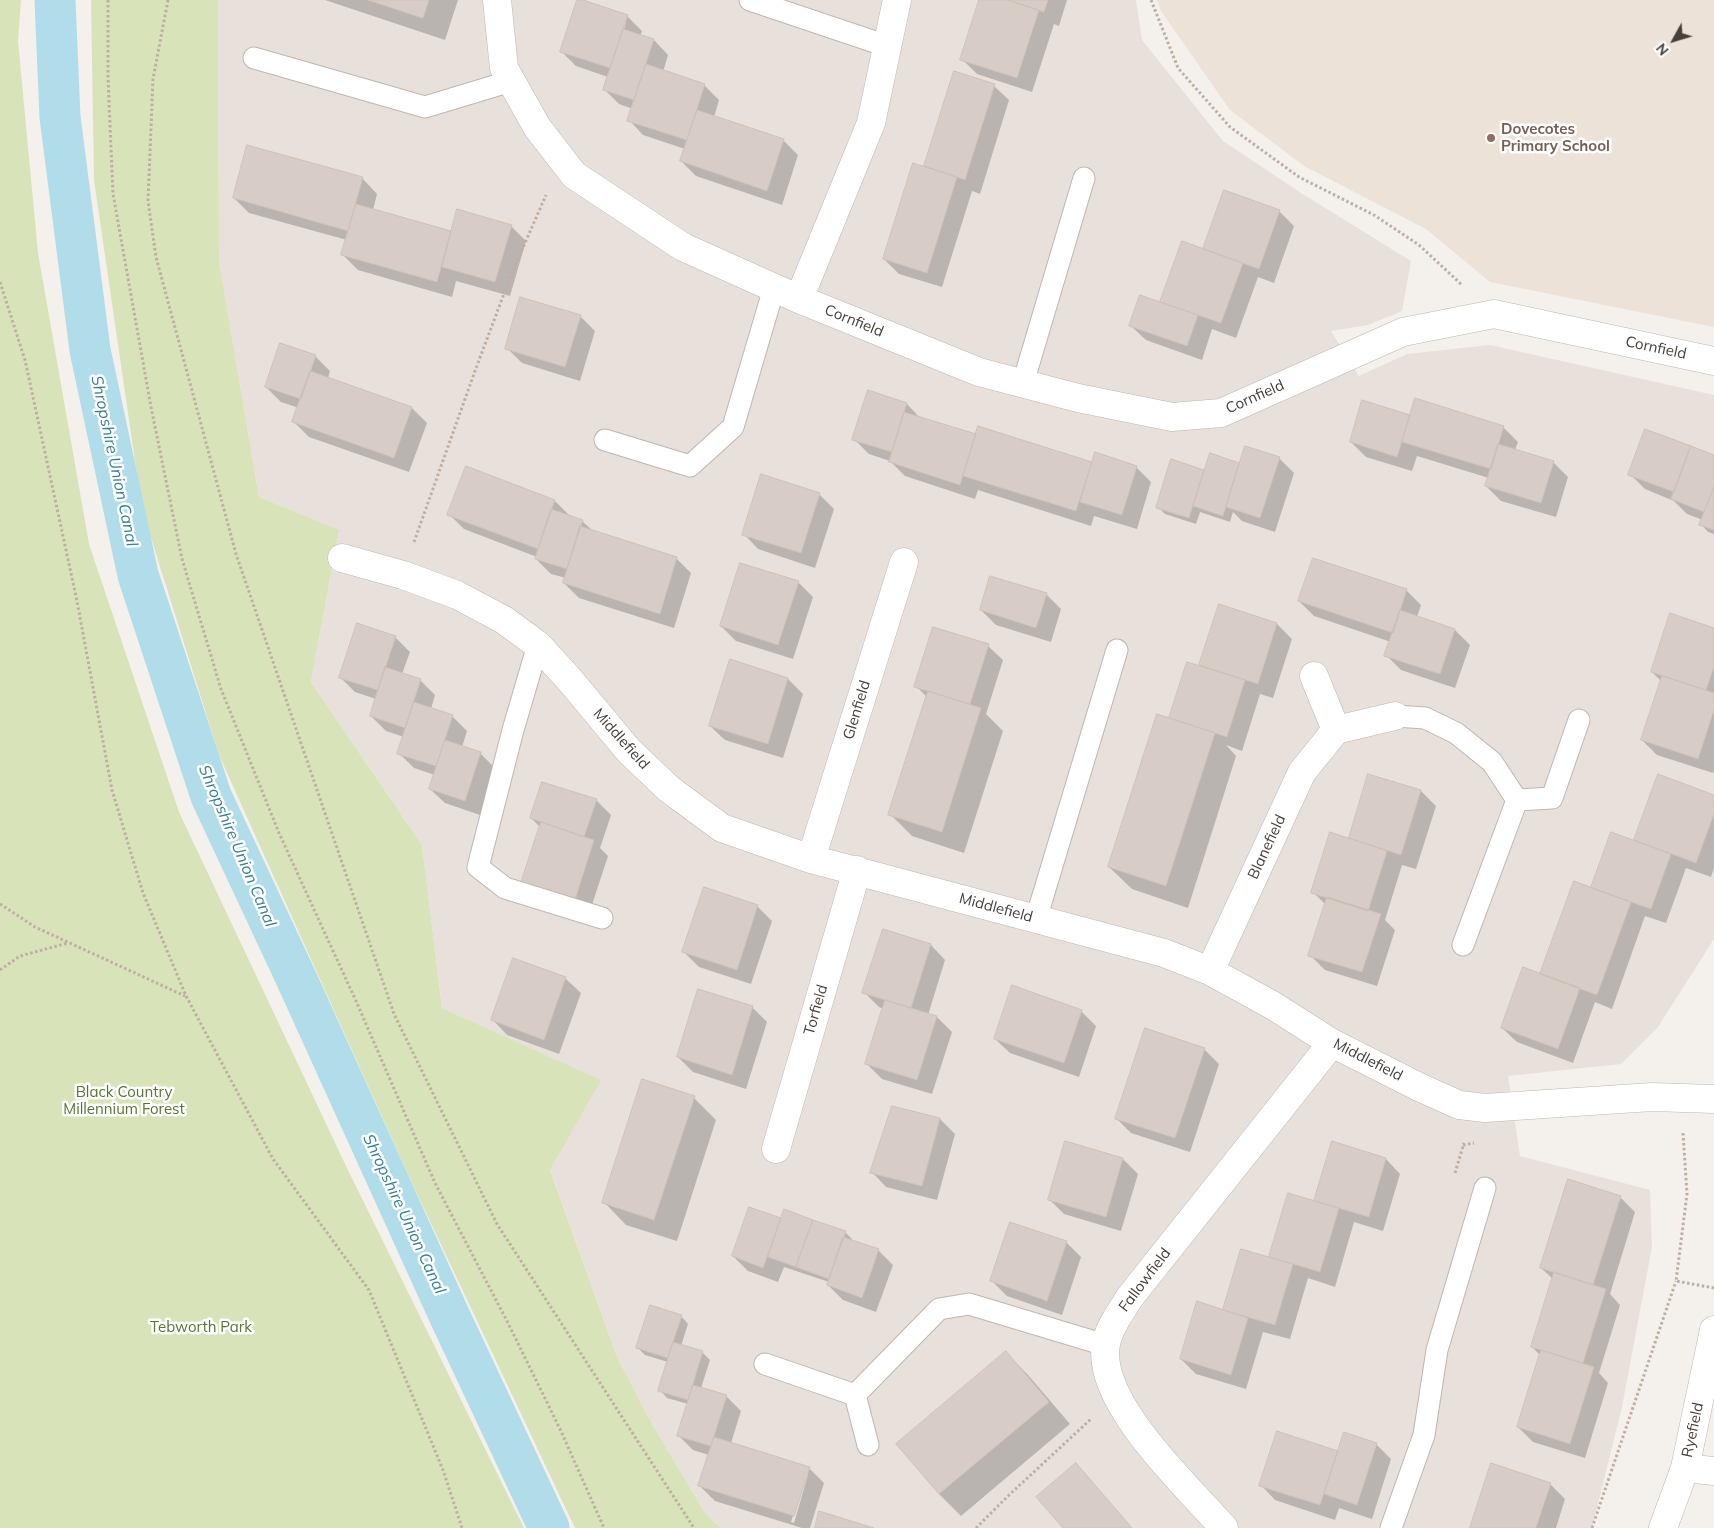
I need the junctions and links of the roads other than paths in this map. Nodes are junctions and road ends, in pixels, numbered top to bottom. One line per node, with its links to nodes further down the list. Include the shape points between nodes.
1 (497, 0): 6 (street, Cornfield, via 504,68)
2 (750, 0): 4 (lane)
3 (897, 0): 4 (street)
4 (888, 46): 9 (street, via 871,122)
5 (254, 58): 6 (lane, via 425,107)
6 (511, 81): 8 (street, Cornfield, via 537,128 574,175 683,246)
7 (1084, 178): 11 (lane)
8 (774, 288): 9 (street, Cornfield); 12 (lane, via 732,427 690,466)
9 (799, 299): 11 (street, Cornfield, via 979,372)
10 (1714, 361): 11 (street, Cornfield, via 1494,314 1403,332 1221,413 1172,417)
11 (1023, 383)
12 (605, 440)
13 (342, 558): 15 (street, Middlefield, via 457,595 504,620)
14 (904, 562): 22 (street, Glenfield)
15 (538, 645): 22 (street, Middlefield, via 628,751 669,789 722,828); 24 (lane, via 478,867 505,888)
16 (1117, 650): 25 (lane)
17 (1314, 676): 20 (street)
18 (1396, 716): 20 (street); 21 (lane, via 1425,718 1456,733 1492,762)
19 (1579, 720): 21 (lane, via 1552,798)
20 (1336, 730): 27 (street, Blanefield, via 1302,772)
21 (1517, 800): 26 (lane)
22 (811, 859): 23 (street, Middlefield)
23 (856, 870): 25 (street, Middlefield); 30 (street, Torfield)
24 (602, 918)
25 (1036, 919): 27 (street, Middlefield, via 1164,954)
26 (1463, 945)
27 (1210, 972): 28 (street, Middlefield, via 1272,1005)
28 (1332, 1043): 29 (street, Middlefield, via 1459,1105 1485,1108 1652,1097); 33 (street, Fallowfield, via 1130,1297 1112,1326)
29 (1714, 1099)
30 (776, 1149)
31 (1485, 1188): 40 (lane, via 1437,1350 1424,1435)
32 (1714, 1330): 37 (street, Ryefield)
33 (1105, 1345): 35 (lane, via 969,1304 938,1309); 39 (street, Fallowfield, via 1107,1376 1115,1396 1142,1438)
34 (765, 1364): 35 (lane)
35 (855, 1395): 36 (lane)
36 (868, 1445)
37 (1685, 1468): 38 (street); 41 (street, Ryefield)
38 (1714, 1471)
39 (1224, 1528)
40 (1391, 1528)
41 (1663, 1528)

